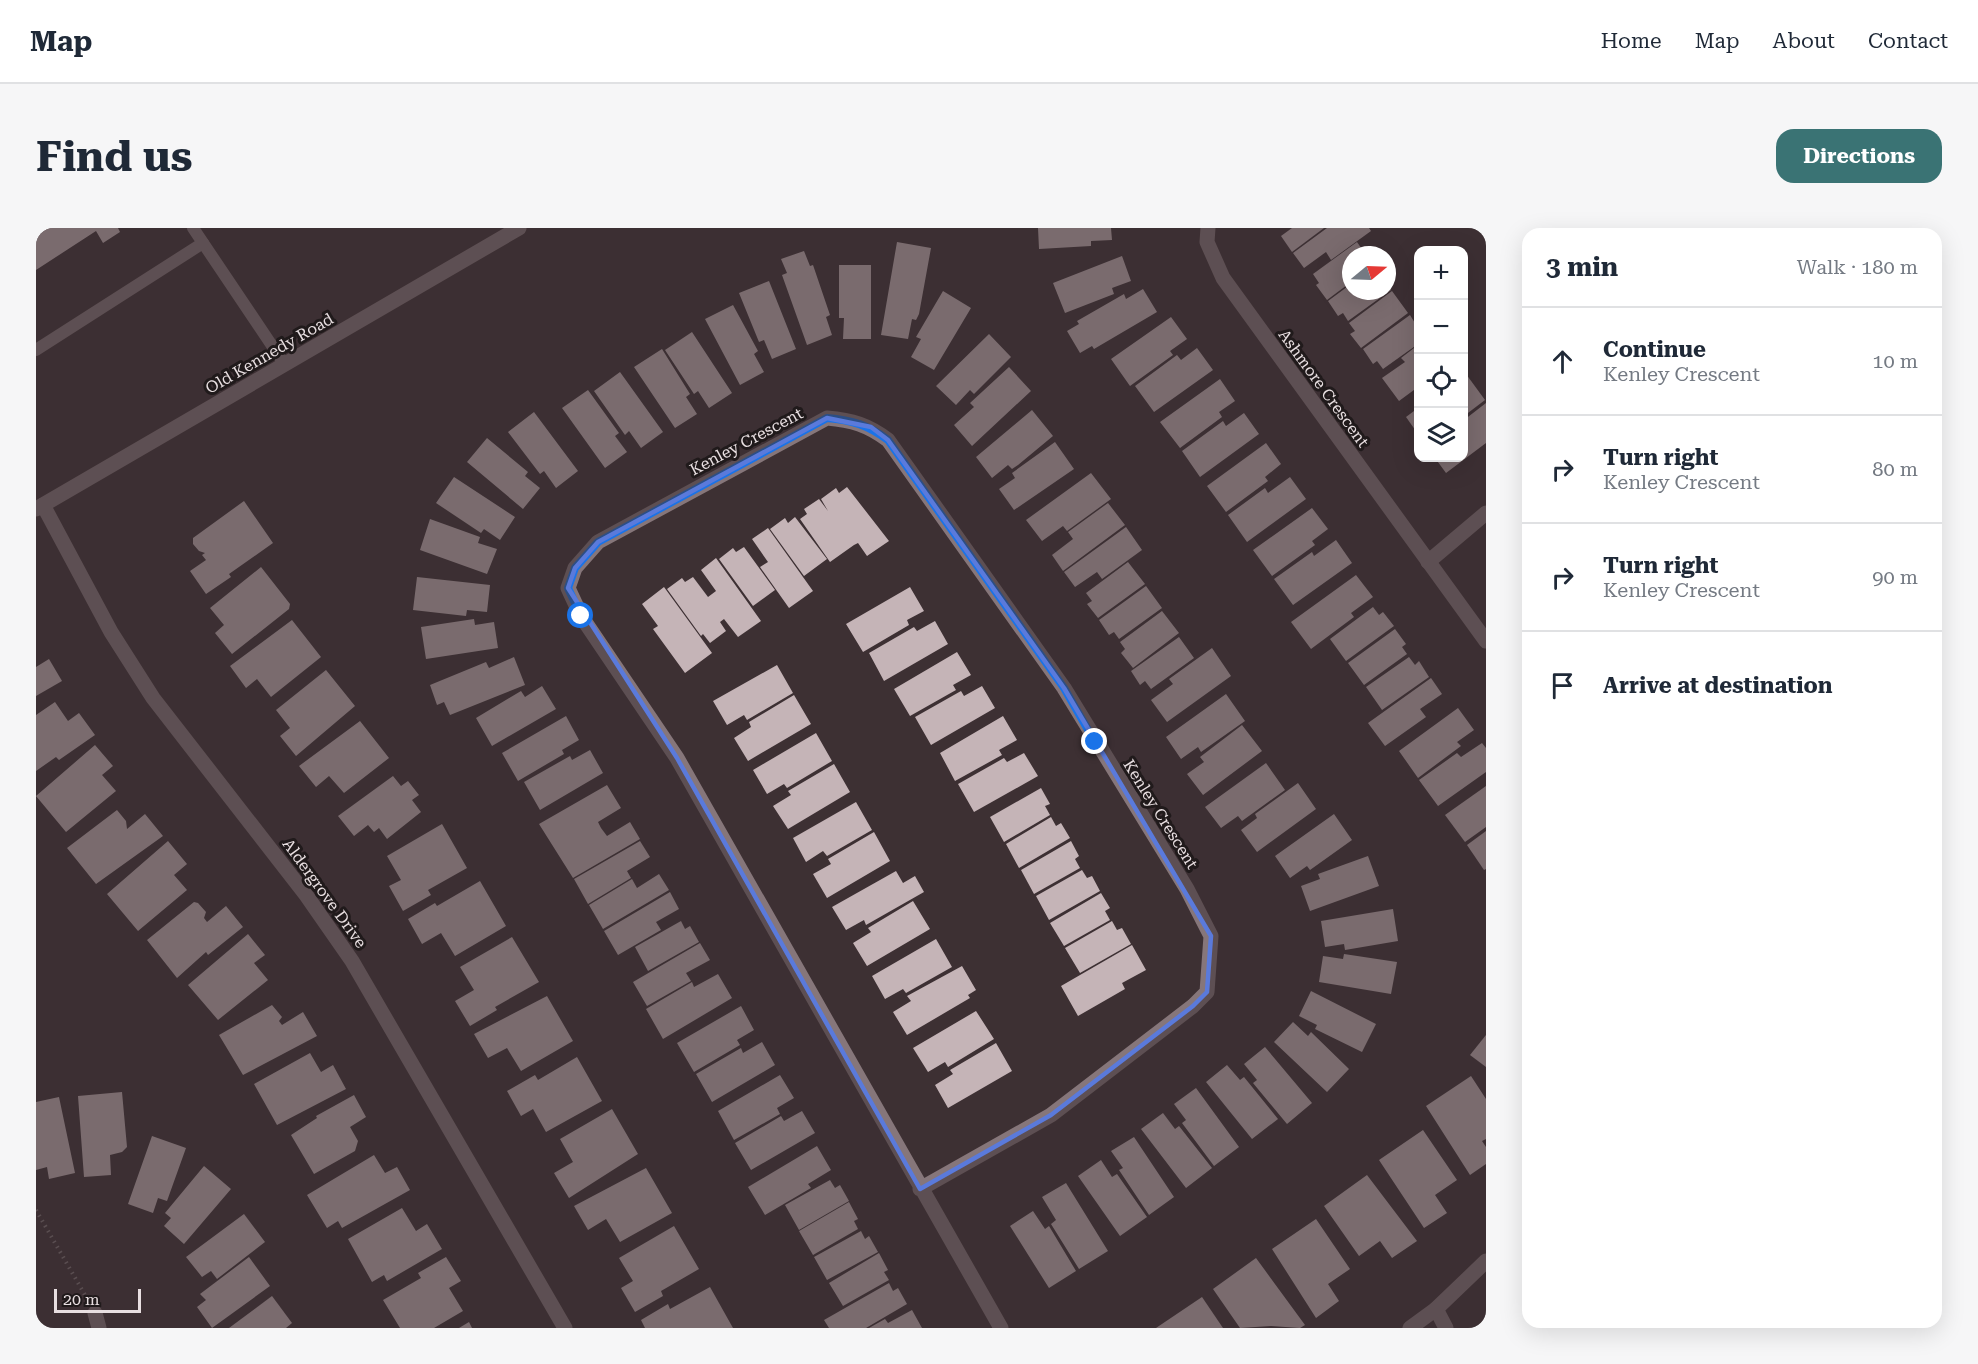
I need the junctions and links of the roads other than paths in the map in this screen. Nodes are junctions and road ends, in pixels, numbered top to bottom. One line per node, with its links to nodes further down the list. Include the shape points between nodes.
1 (193, 228): 4 (lane)
2 (519, 228): 6 (street, Old Kennedy Road)
3 (1208, 228): 9 (street, Ashmore Crescent, via 1207,242 1222,278)
4 (203, 243): 5 (lane); 6 (lane)
5 (36, 350)
6 (285, 364): 7 (street, Old Kennedy Road)
7 (38, 503): 14 (street, Aldergrove Drive, via 153,698 306,895 352,961)
8 (1486, 513): 9 (street)
9 (1428, 562): 10 (street, Ashmore Crescent)
10 (1486, 641)
11 (920, 1189): 11 (street, Kenley Crescent, via 1051,1115 1193,1006 1207,992 1211,936 1187,889 1064,688 888,440 871,427 827,418 598,542 575,568 568,588 581,616 677,758); 15 (street, Kenley Crescent)
12 (1486, 1261): 13 (street)
13 (1436, 1310): 16 (street); 17 (street)
14 (565, 1328)
15 (1001, 1328)
16 (1410, 1328)
17 (1446, 1328)

